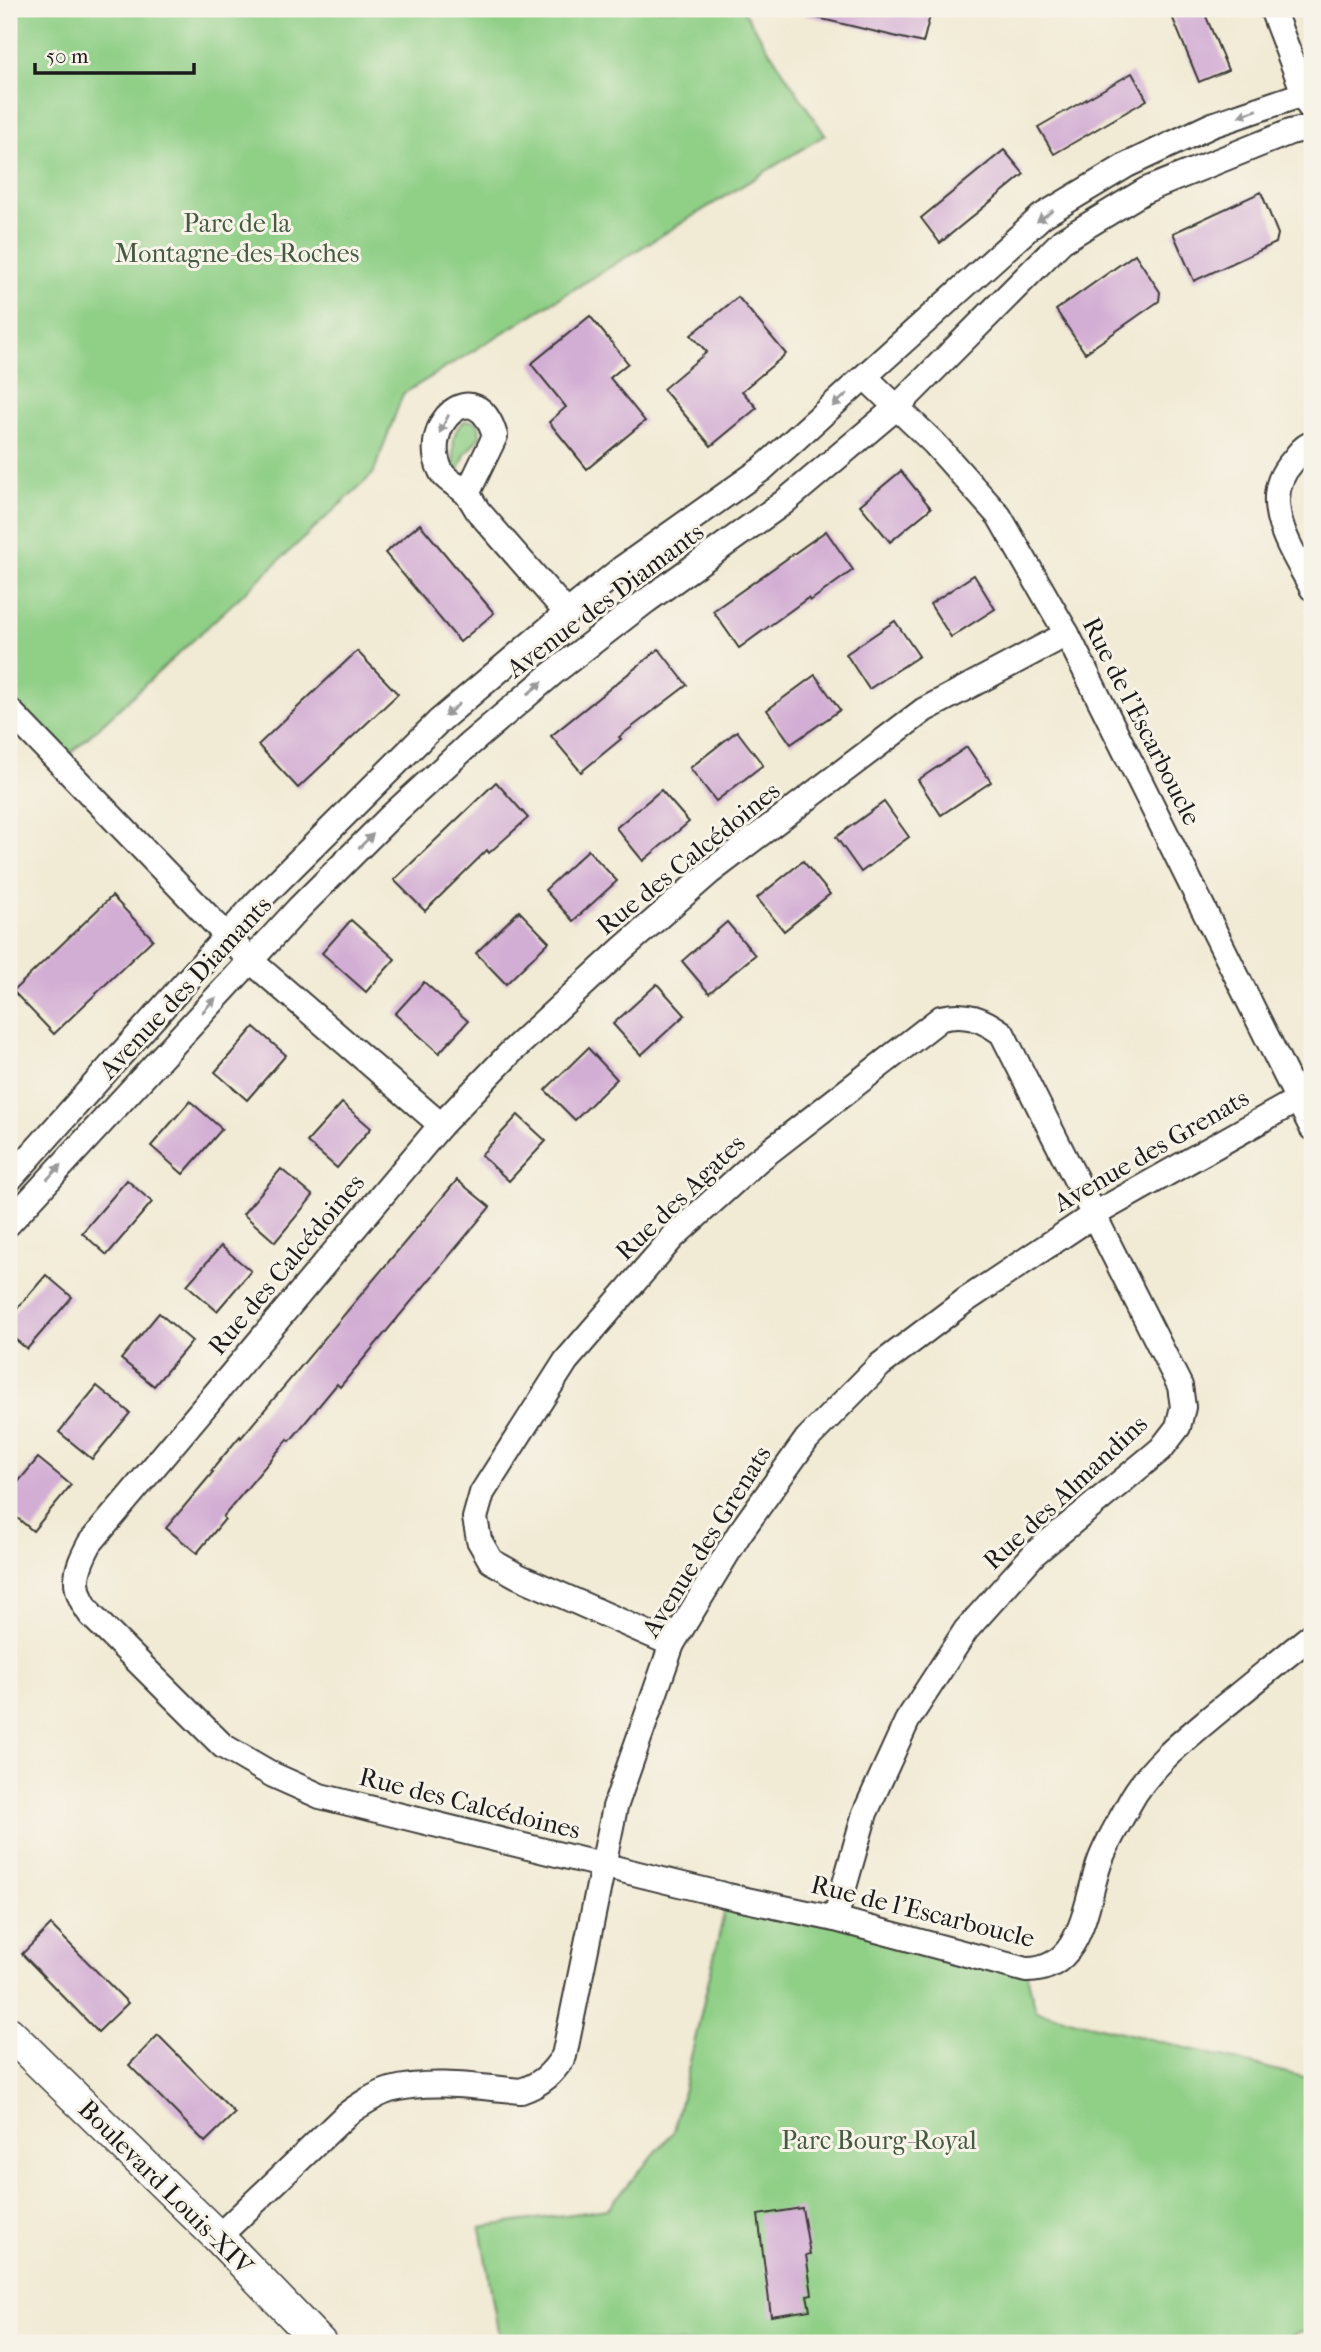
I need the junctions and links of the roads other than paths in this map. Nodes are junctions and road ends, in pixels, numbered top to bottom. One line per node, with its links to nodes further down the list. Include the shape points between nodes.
1 (1272, 9): 2 (street)
2 (1310, 100): 4 (street, Avenue des Diamants, one-way to 4, via 1212,125 1127,165 1042,216)
3 (1312, 127): 5 (street, Avenue des Diamants, via 1146,190 1062,241)
4 (866, 377): 5 (street, Rue de l'Escarboucle); 9 (street, Avenue des Diamants, one-way to 9, via 762,469)
5 (897, 407): 10 (street, Rue de l'Escarboucle, via 999,516); 13 (street, Avenue des Diamants, one-way to 5, via 391,816 466,747 615,625 783,503)
6 (1312, 444): 8 (street, via 1286,468 1276,497 1280,526)
7 (467, 494): 9 (street)
8 (1312, 588)
9 (567, 613): 12 (street, Avenue des Diamants, one-way to 12, via 438,722)
10 (1067, 634): 14 (street, Rue de l'Escarboucle); 15 (street, Rue des Calcédoines, via 924,710 710,872 522,1042)
11 (9, 710): 12 (street)
12 (226, 936): 13 (street); 17 (street, Avenue des Diamants)
13 (251, 961): 15 (street); 19 (street, Avenue des Diamants, one-way to 13)
14 (1297, 1100): 16 (street, Rue de l'Escarboucle); 18 (street, Avenue des Grenats)
15 (441, 1125): 22 (street, Rue des Calcédoines, via 90,1543 80,1562 79,1599 223,1746 273,1774 320,1796)
16 (1312, 1128)
17 (9, 1180)
18 (1095, 1214): 21 (street, Avenue des Grenats, via 966,1300 891,1357 834,1411 807,1439 739,1534); 21 (street, Rue des Agates, via 1002,1034 987,1022 956,1015 941,1018 757,1161 673,1237 566,1361 482,1493 475,1518 479,1540 491,1561); 23 (street, Rue des Almandins, via 1180,1386 1183,1407 1178,1427 1161,1449 1034,1553 966,1630 908,1721 865,1813)
19 (9, 1223)
20 (1312, 1635): 23 (street, Rue de l'Escarboucle, via 1171,1751 1131,1800 1100,1860 1071,1949 1055,1963 1026,1970)
21 (672, 1644): 22 (street, Avenue des Grenats, via 615,1807)
22 (603, 1866): 23 (street, Rue de l'Escarboucle); 25 (street, Avenue des Grenats, via 564,2056 552,2074 521,2091 415,2085 367,2101 347,2114)
23 (835, 1919)
24 (9, 2033): 25 (main road, Boulevard Louis-XIV)
25 (218, 2237): 26 (main road, Boulevard Louis-XIV)
26 (320, 2343)

